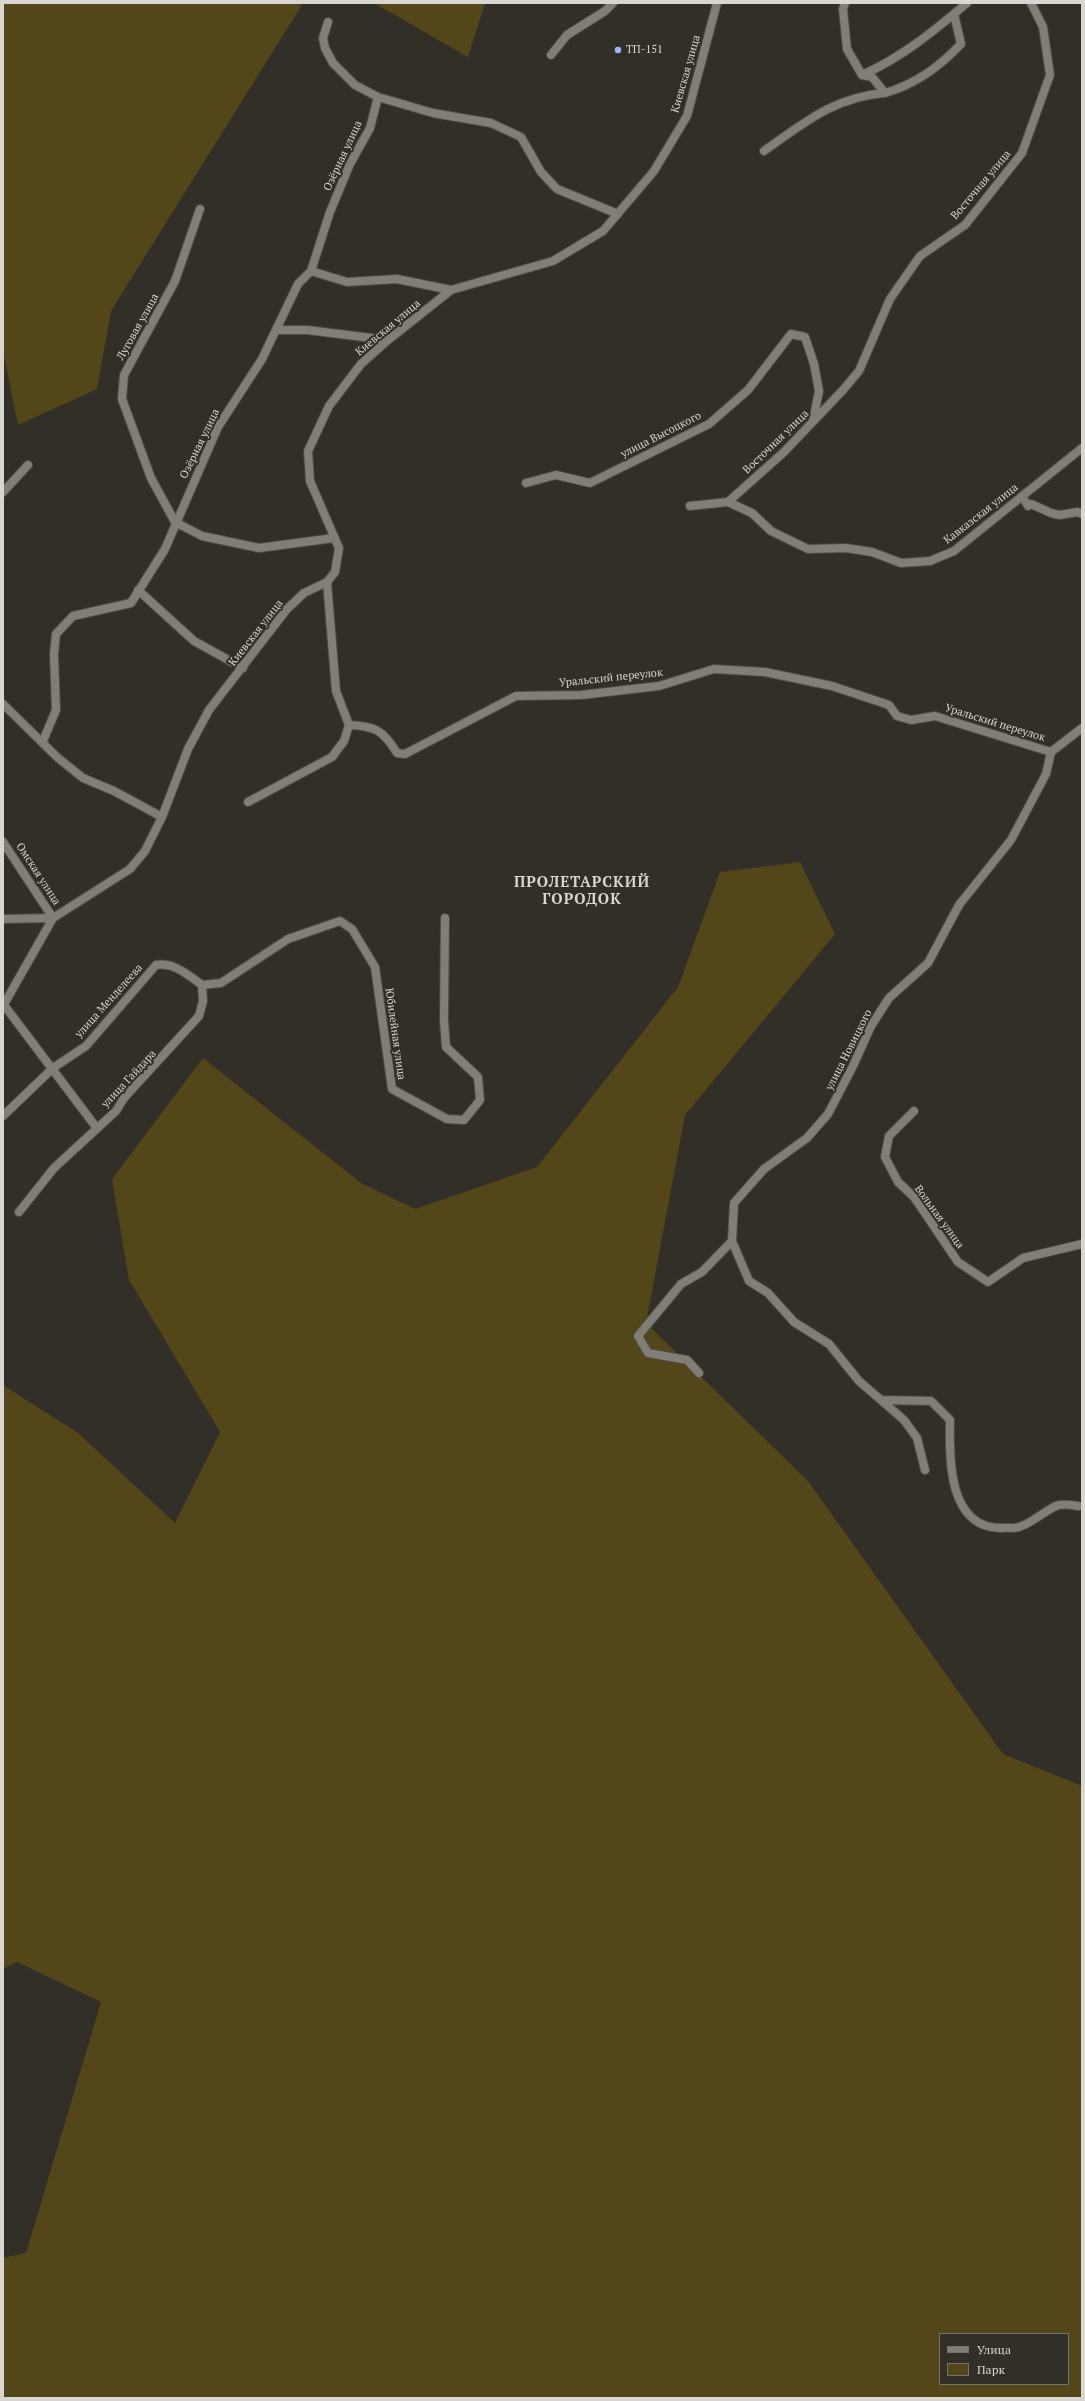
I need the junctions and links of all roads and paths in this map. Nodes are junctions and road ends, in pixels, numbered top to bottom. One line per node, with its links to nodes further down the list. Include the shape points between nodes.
1 (613, 3): 8 (street, via 606,11 566,35)
2 (717, 3): 14 (street, Киевская улица, via 687,116 654,171)
3 (845, 3): 9 (street, via 843,10 847,49)
4 (967, 3): 6 (street)
5 (1031, 3): 19 (street, Восточная улица, via 1042,27 1050,74 1022,153 965,225 920,256 890,299 859,372)
6 (954, 14): 9 (street, via 922,40); 10 (street, via 961,44 944,63 907,86)
7 (328, 22): 11 (street, via 323,38 333,63 355,85)
8 (551, 55)
9 (862, 75): 10 (street, via 872,78)
10 (885, 93): 12 (street, via 862,95 820,112)
11 (378, 97): 14 (street, via 433,113 491,123 521,136 541,172 557,189); 15 (street, Озёрная улица, via 370,128 350,164 330,212)
12 (764, 151)
13 (200, 209): 28 (street, Луговая улица, via 175,281 124,375 122,399 151,478)
14 (618, 214): 16 (street, Киевская улица, via 603,231 553,260)
15 (311, 271): 16 (street, via 347,282 397,279); 17 (street, Озёрная улица, via 298,284)
16 (451, 290): 18 (street, Киевская улица)
17 (276, 330): 18 (street, via 307,330); 28 (street, Озёрная улица, via 262,359 218,427)
18 (388, 340): 29 (street, Киевская улица, via 361,364 329,406 308,451 310,481)
19 (813, 422): 22 (street, улица Высоцкого, via 819,391 814,364 805,337 791,334 748,390 709,424 590,483 556,475); 25 (street, Восточная улица)
20 (1082, 448): 24 (street, Кавказская улица)
21 (28, 465): 23 (street)
22 (526, 483)
23 (3, 492)
24 (1022, 496): 25 (street, Кавказская улица, via 954,552 930,561 901,563 872,552 846,548 808,550 771,531 752,513); 27 (street, via 1028,506 1031,504 1060,515 1078,512)
25 (728, 502): 26 (street)
26 (690, 506)
27 (1082, 514)
28 (175, 522): 29 (street, via 202,536 259,548); 31 (street, Озёрная улица, via 165,549)
29 (334, 538): 30 (street, Киевская улица, via 339,548 335,572)
30 (326, 582): 32 (street, Киевская улица, via 304,593 287,609); 34 (street, via 336,691)
31 (138, 590): 32 (street, via 194,641); 36 (street, Озёрная улица, via 131,602 73,616 56,634 56,710)
32 (243, 668): 39 (street, Киевская улица, via 209,710 188,749)
33 (3, 704): 36 (street)
34 (349, 725): 37 (street, Уральский переулок, via 370,726 387,736 397,753 405,754 516,696 581,695 659,686 714,669 766,672 832,686 889,705 897,716 911,720 935,716); 38 (street, via 344,741 332,757)
35 (1082, 728): 37 (street)
36 (43, 741): 39 (street, via 58,758 83,778 114,791)
37 (1050, 752): 51 (street, улица Новицкого, via 1046,774 1011,840 959,906 928,963 889,998 871,1026 828,1114 807,1138 764,1170 734,1203)
38 (248, 802)
39 (162, 817): 41 (street, Киевская улица, via 145,851 130,869)
40 (3, 842): 41 (street, Омская улица)
41 (54, 918): 43 (street); 45 (street, Киевская улица)
42 (445, 918): 44 (street, Юбилейная улица, via 446,1047 478,1077 480,1100 464,1120 447,1119 392,1089 375,967 352,929 340,921 288,939 221,983)
43 (3, 919)
44 (202, 985): 46 (street, улица Менделеева, via 181,970 166,964 156,965 86,1046); 49 (street, улица Гайдара, via 203,1001 199,1016 124,1098 116,1111)
45 (3, 1006): 46 (street)
46 (52, 1068): 48 (street, улица Менделеева); 49 (street)
47 (914, 1111): 52 (street, Вольная улица, via 889,1136 885,1157 898,1182 914,1197 958,1262 988,1282 1023,1258)
48 (3, 1116)
49 (96, 1127): 50 (street, улица Гайдара, via 54,1168)
50 (19, 1212)
51 (732, 1241): 53 (street, via 702,1272 681,1284 638,1336 648,1353 687,1360); 54 (street, улица Новицкого, via 749,1281 768,1293 794,1322 829,1344 859,1381)
52 (1082, 1244)
53 (699, 1373)
54 (882, 1400): 55 (street, via 904,1420 917,1438); 56 (street, via 931,1401 950,1420 949,1461 957,1496 968,1516 990,1528 1018,1527 1058,1505)
55 (926, 1470)
56 (1078, 1506)

